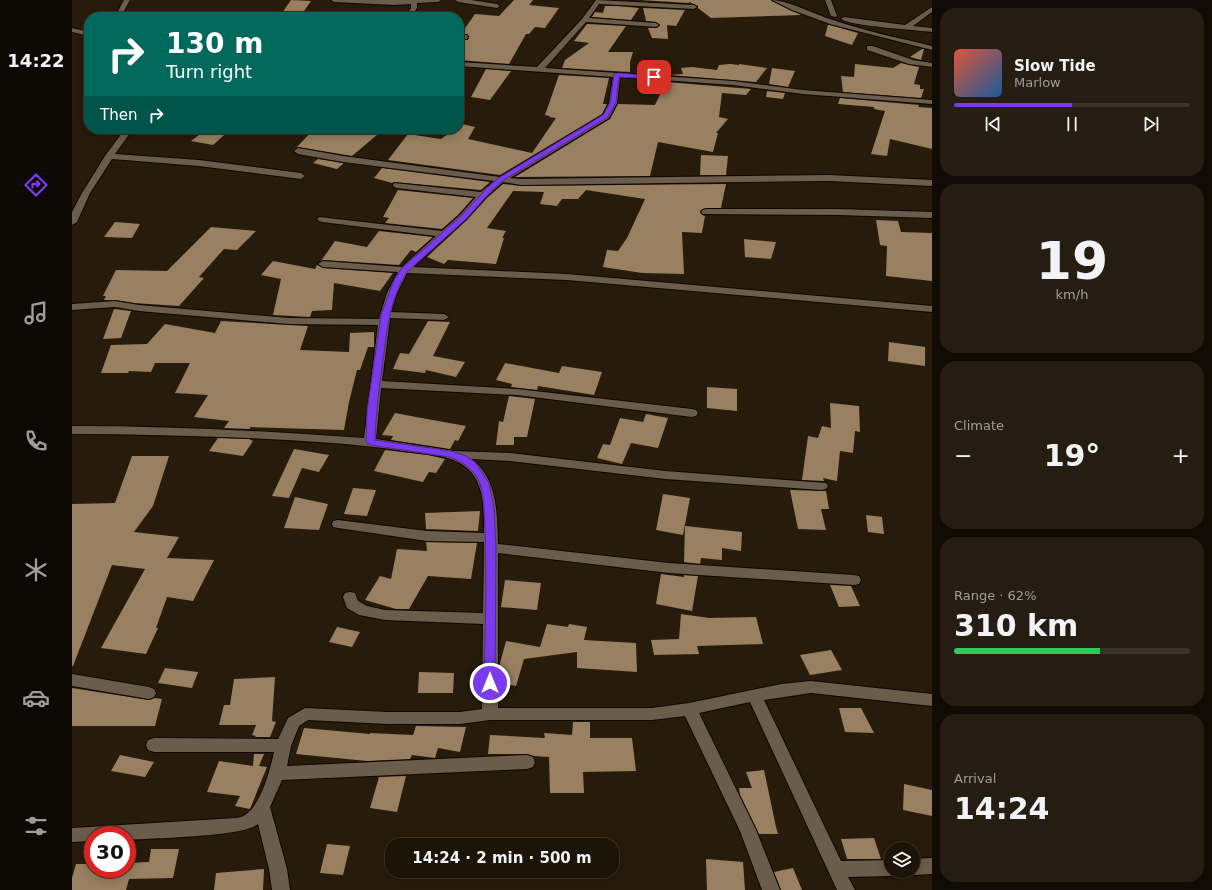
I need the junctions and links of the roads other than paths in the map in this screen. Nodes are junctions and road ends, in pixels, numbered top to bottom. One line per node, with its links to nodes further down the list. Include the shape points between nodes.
1 (127, 0): 13 (street)
2 (334, 0): 7 (street, via 387,3)
3 (438, 0): 7 (street)
4 (458, 0): 9 (street)
5 (775, 0): 11 (street)
6 (828, 0): 15 (street)
7 (414, 1): 14 (street)
8 (598, 1): 10 (street); 16 (street)
9 (497, 6)
10 (694, 7)
11 (792, 8): 15 (street); 23 (street, via 842,26)
12 (932, 9): 18 (street)
13 (121, 12)
14 (411, 12)
15 (834, 16): 18 (street, via 867,23)
16 (584, 20): 17 (street); 26 (street)
17 (656, 25)
18 (907, 27): 20 (street)
19 (72, 30): 21 (street)
20 (932, 30)
21 (84, 33)
22 (870, 48): 25 (street, via 912,62)
23 (932, 48)
24 (464, 64): 26 (street)
25 (932, 65)
26 (539, 70): 27 (street)
27 (617, 75): 28 (street, via 746,84 803,92); 33 (street, via 613,103 606,116)
28 (932, 102)
29 (126, 134): 31 (street)
30 (298, 151): 33 (street)
31 (109, 156): 32 (street, via 199,163); 40 (street)
32 (301, 176)
33 (502, 179): 34 (street, via 529,182 822,178); 36 (street)
34 (932, 183)
35 (397, 185): 36 (street)
36 (483, 195): 41 (street)
37 (706, 212): 38 (street)
38 (932, 215)
39 (322, 219): 41 (street)
40 (72, 222)
41 (444, 234): 43 (street)
42 (323, 264): 43 (street)
43 (404, 270): 45 (street, via 574,278); 47 (street)
44 (72, 307): 47 (street, via 115,304 289,321)
45 (932, 309)
46 (444, 317): 47 (street)
47 (384, 318): 48 (street)
48 (376, 384): 49 (street, via 528,393); 51 (street)
49 (692, 413)
50 (72, 430): 51 (street, via 151,430)
51 (370, 442): 52 (street)
52 (451, 454): 53 (street, via 672,476); 55 (street, via 463,458 472,465 485,483)
53 (822, 486)
54 (338, 524): 55 (street)
55 (491, 543): 56 (street, via 669,568); 58 (street)
56 (854, 580)
57 (350, 596): 58 (street, via 352,604 364,611 385,615)
58 (490, 619): 64 (street)
59 (72, 680): 60 (street)
60 (149, 693)
61 (754, 695): 62 (street, via 811,687); 63 (street); 74 (street)
62 (932, 700)
63 (689, 709): 64 (street, via 652,714); 76 (street, via 748,830)
64 (490, 714): 66 (street, via 460,718 417,718 305,714 293,722)
65 (154, 745): 66 (street)
66 (284, 746): 68 (street)
67 (527, 762): 68 (street)
68 (277, 772): 69 (street)
69 (262, 807): 70 (street, via 249,822 236,825); 75 (street)
70 (72, 835)
71 (932, 866): 72 (street)
72 (920, 867)
73 (884, 868): 74 (street)
74 (836, 869): 77 (street)
75 (281, 890)
76 (771, 890)
77 (846, 890)

